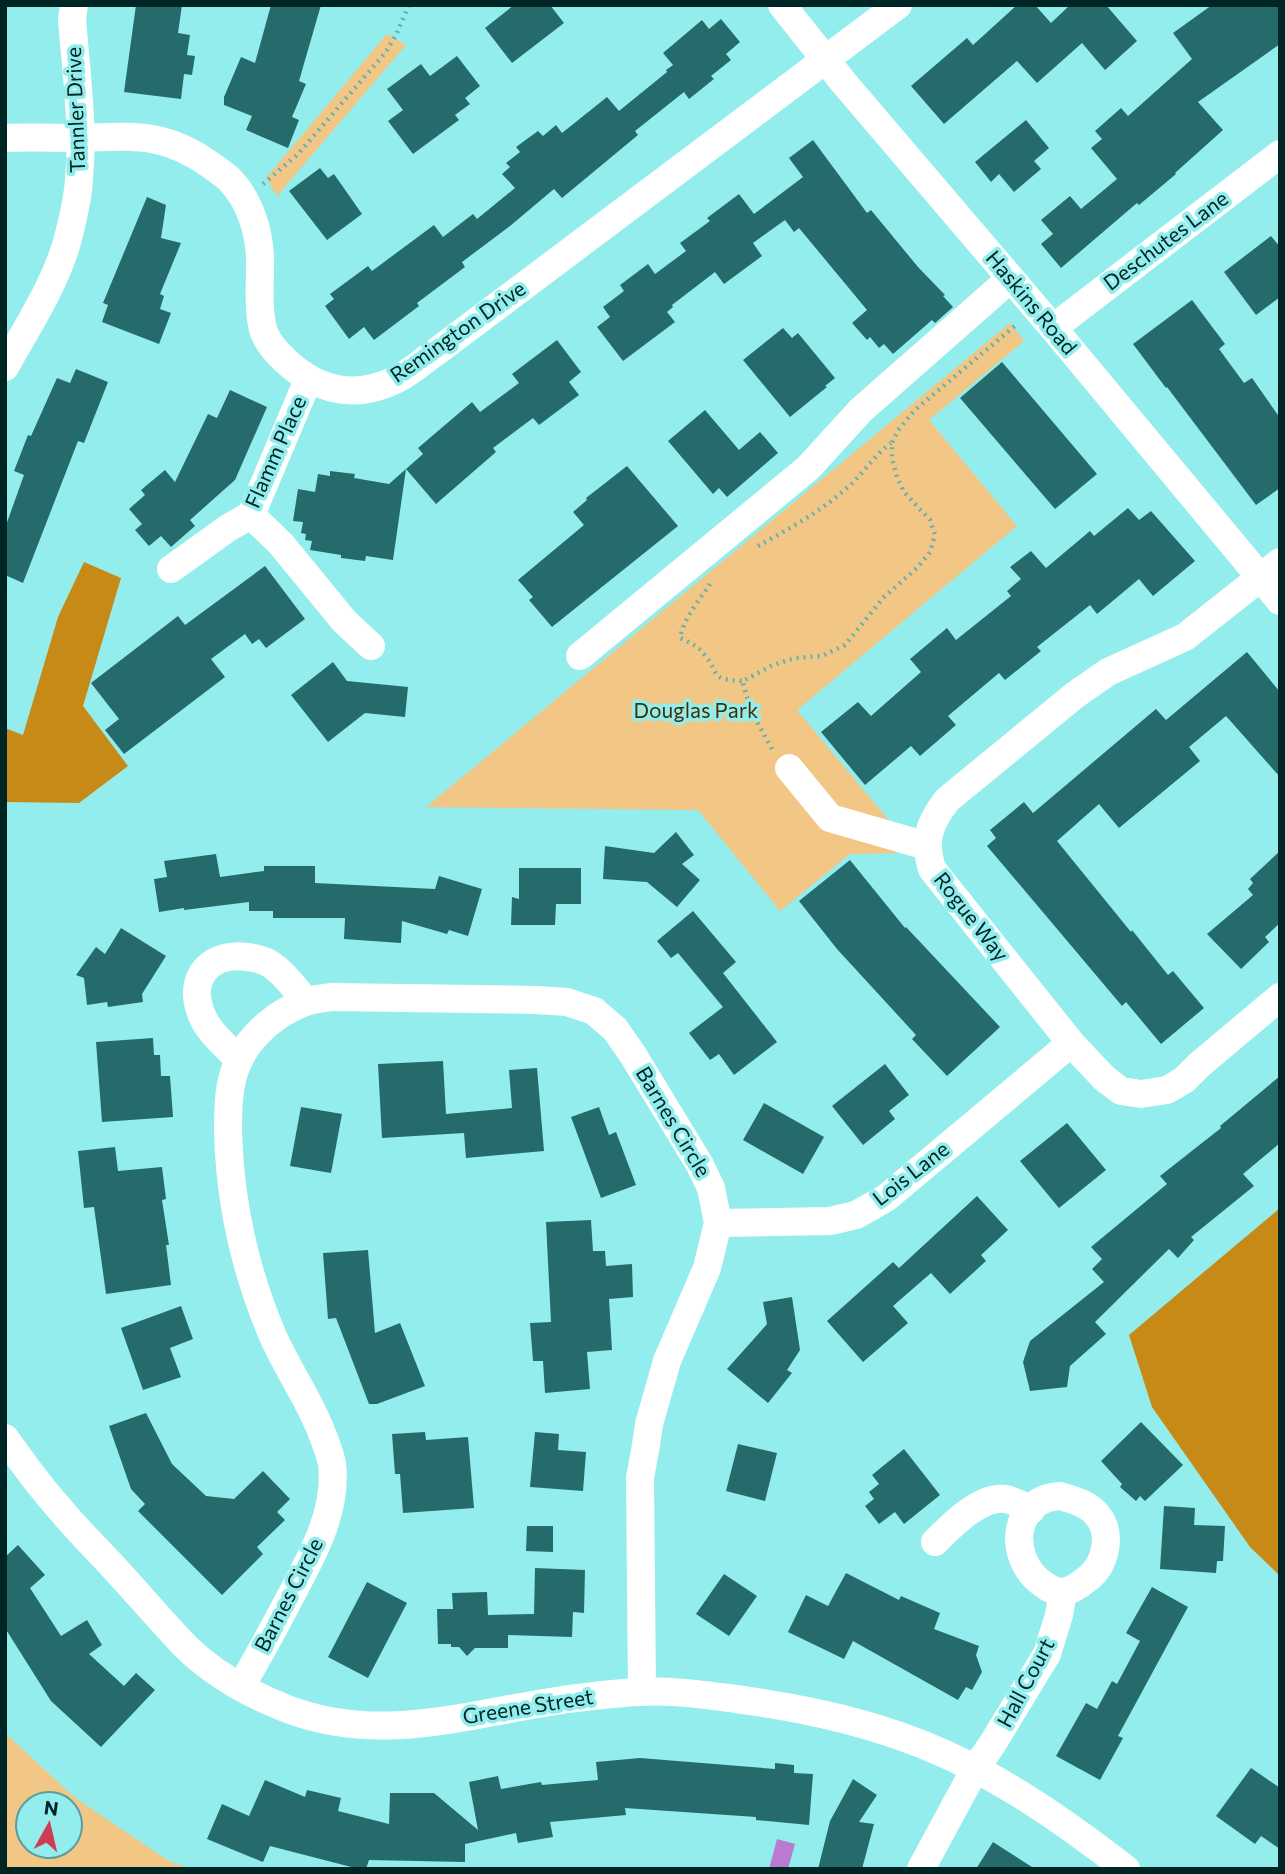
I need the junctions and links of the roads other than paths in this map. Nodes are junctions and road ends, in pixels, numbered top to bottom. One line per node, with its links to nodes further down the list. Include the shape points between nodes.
1 (74, 5): 6 (street, Tannler Drive)
2 (782, 5): 4 (street, Haskins Road)
3 (898, 5): 4 (street, Remington Drive)
4 (825, 59): 8 (street, Haskins Road); 11 (street, Remington Drive, via 397,379 340,391)
5 (5, 138): 6 (street, Remington Drive)
6 (81, 138): 10 (street, Tannler Drive, via 79,181 66,243 45,296); 11 (street, Remington Drive, via 167,141 196,154 228,178 244,199 258,234 262,328 270,345)
7 (1280, 154): 9 (street, Deschutes Lane)
8 (1010, 279): 9 (street, Haskins Road); 17 (street, via 861,410 808,468)
9 (1053, 328): 14 (street, Haskins Road)
10 (5, 367)
11 (308, 380): 12 (street, Flamm Place)
12 (251, 515): 13 (street, Flamm Place); 16 (street)
13 (171, 569)
14 (1270, 570): 15 (street, Haskins Road); 19 (street, Rogue Way, via 1185,637 1108,672 1075,695 947,800 934,816)
15 (1280, 601)
16 (371, 646)
17 (580, 656)
18 (789, 768): 19 (street, via 830,818)
19 (927, 846): 22 (street, Rogue Way, via 932,869)
20 (1280, 997): 22 (street, Rogue Way, via 1184,1080 1154,1093 1121,1091)
21 (306, 1001): 23 (street, Barnes Circle, via 266,1025); 23 (street, via 272,965 261,960 237,956 214,962 197,986 201,1014); 24 (street, Barnes Circle, via 332,997 537,1000 567,1002 594,1012 615,1028 700,1165 711,1188)
22 (1071, 1043): 24 (street, Lois Lane, via 886,1198 856,1214 830,1221)
23 (239, 1060): 29 (street, Barnes Circle, via 230,1083 228,1114 238,1224 269,1326 321,1429 332,1464 331,1500 316,1547)
24 (718, 1223): 30 (street, Barnes Circle, via 707,1268 667,1361 640,1478)
25 (5, 1438): 29 (street, Greene Street, via 60,1509 188,1648)
26 (1031, 1510): 27 (street, via 993,1498 961,1516); 28 (street, via 1019,1532 1025,1565 1034,1578); 28 (street, via 1050,1497 1071,1499 1097,1516 1104,1531 1100,1565 1090,1578)
27 (935, 1542)
28 (1063, 1592): 31 (street, Hall Court, via 1047,1654)
29 (240, 1687): 30 (street, Greene Street, via 325,1720 384,1727)
30 (642, 1692): 31 (street, Greene Street, via 708,1695 818,1713 902,1737)
31 (975, 1769): 32 (street, Hall Court); 33 (street, Greene Street, via 1060,1821)
32 (921, 1869)
33 (1126, 1869)

